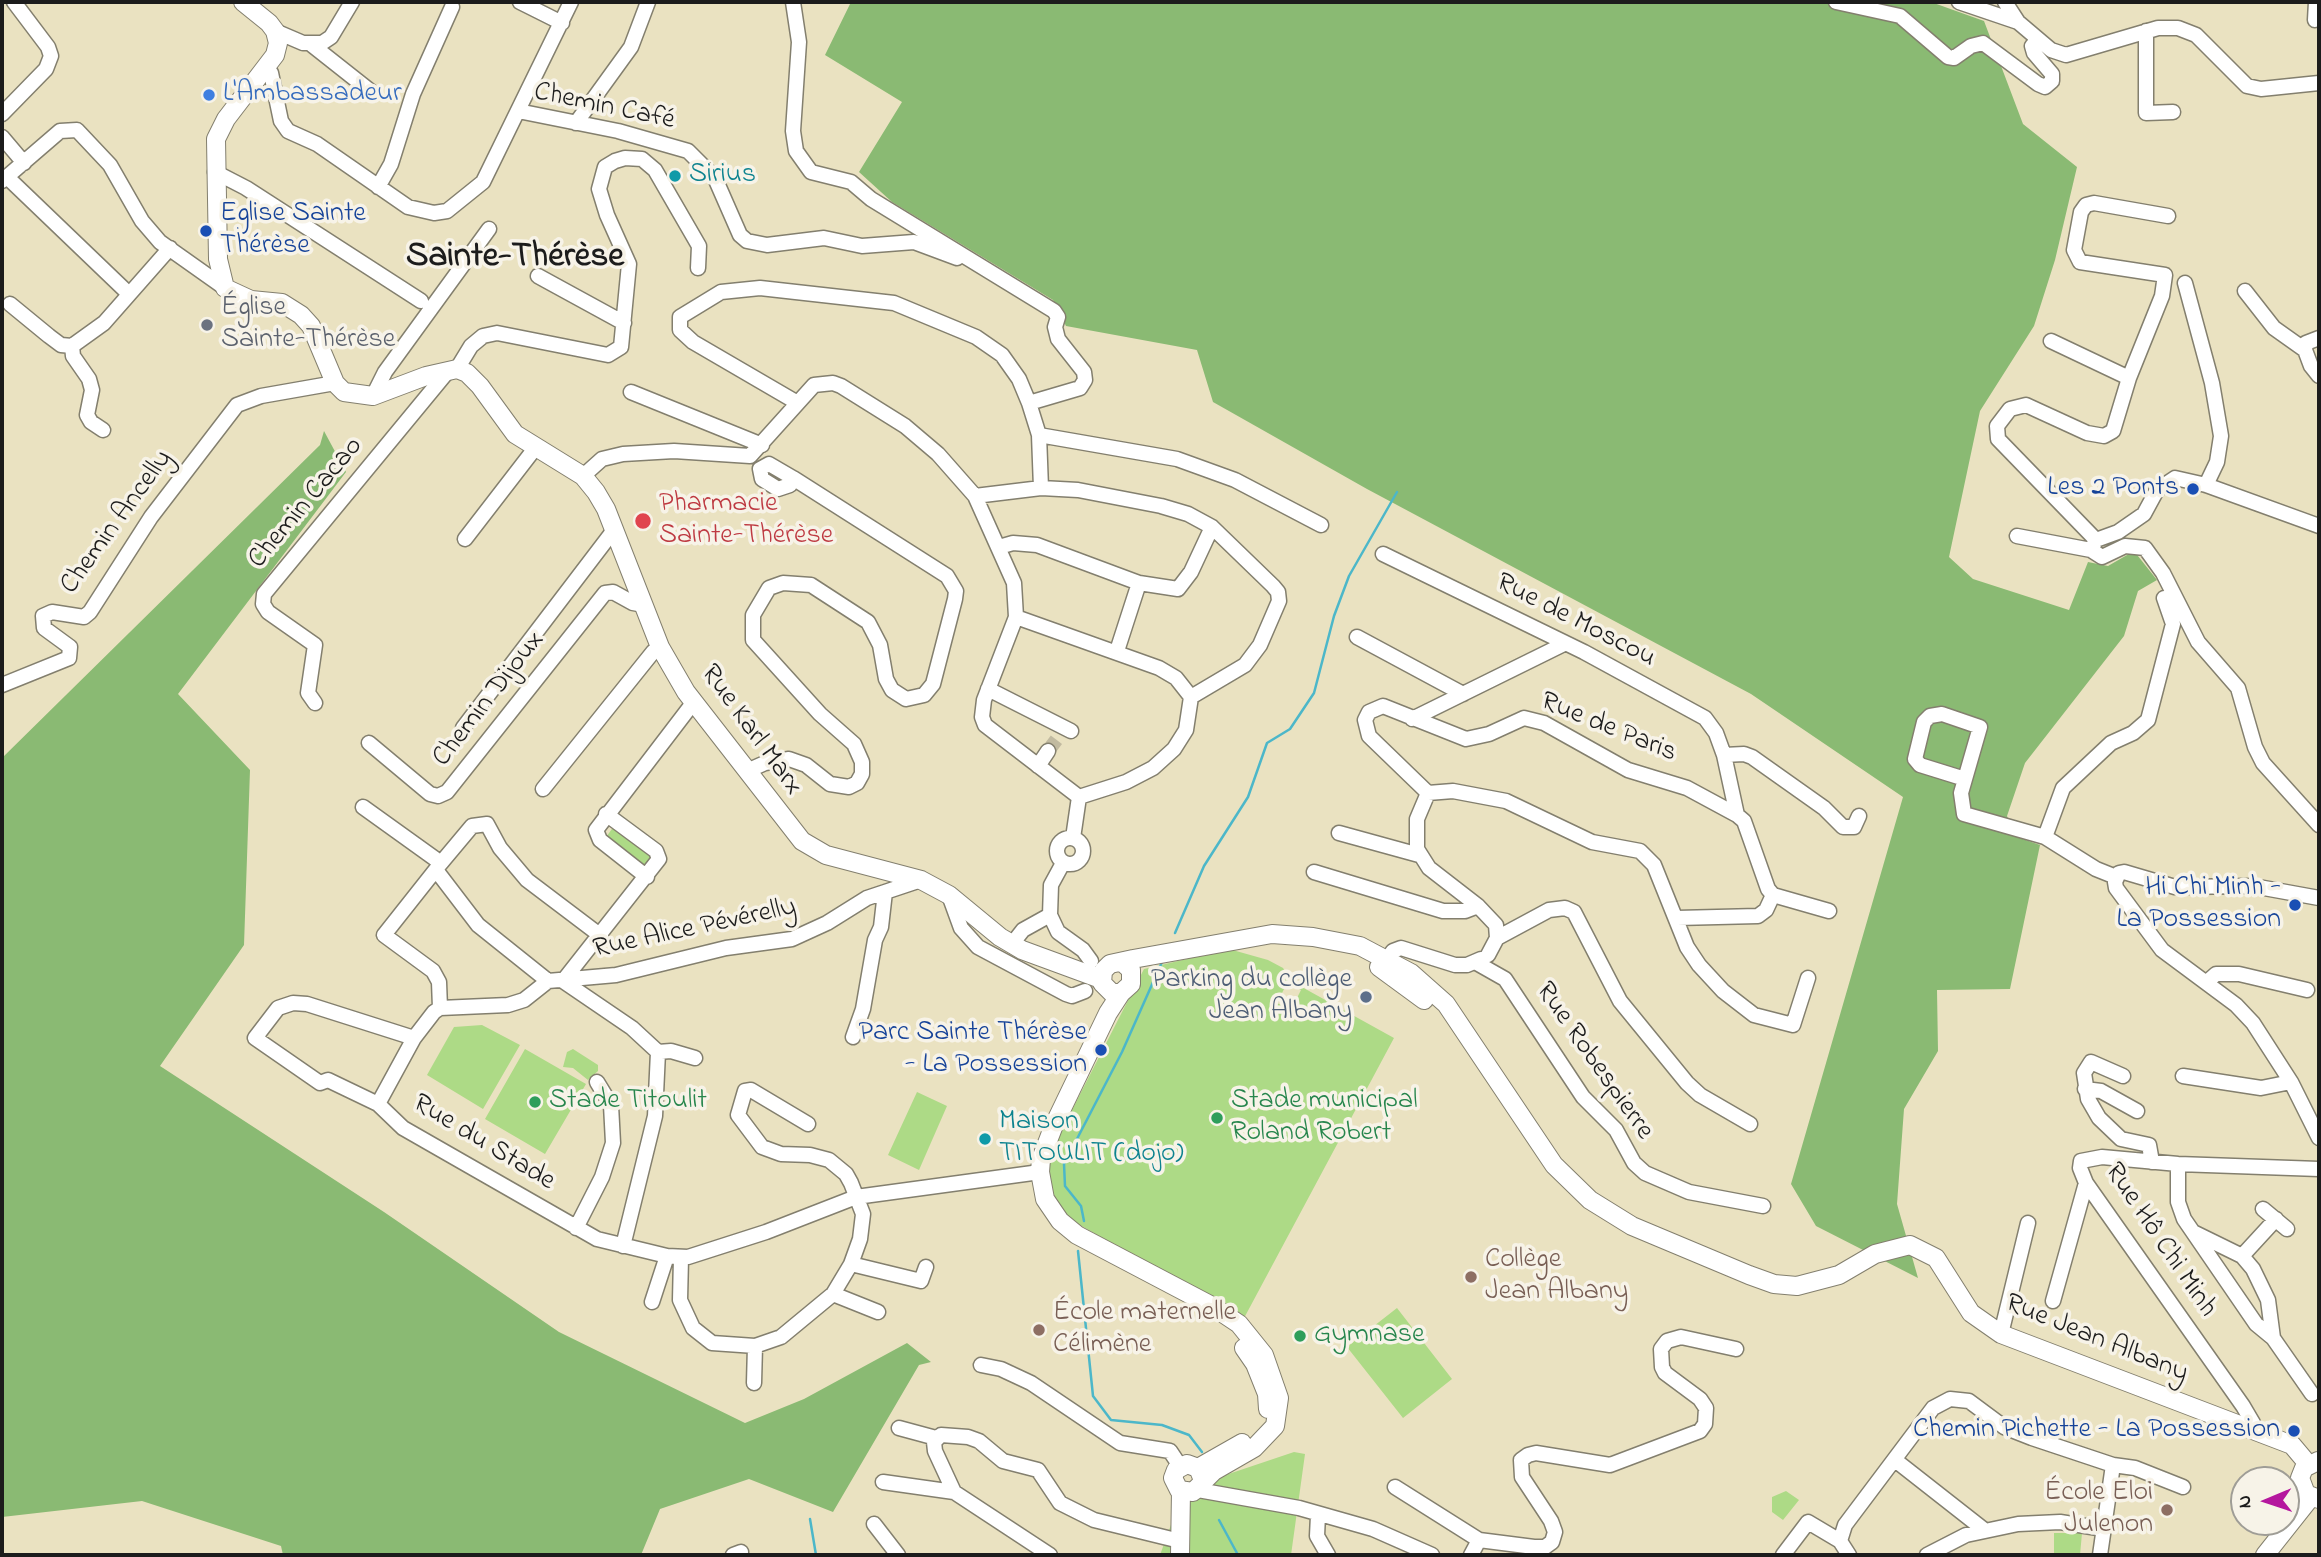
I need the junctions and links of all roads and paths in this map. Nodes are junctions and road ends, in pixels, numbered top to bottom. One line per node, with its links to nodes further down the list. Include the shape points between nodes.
1 (14, 2): 25 (street, via 51,56 46,69)
2 (243, 2): 16 (main road)
3 (352, 2): 19 (street, via 331,37)
4 (520, 2): 15 (street)
5 (571, 2): 15 (street)
6 (648, 2): 26 (street, via 631,47)
7 (793, 2): 36 (street, via 799,42 793,131 796,151 811,172 851,182)
8 (1836, 2): 18 (street, via 1900,16 1948,57 1960,56 1983,43 2045,87 2052,74 2034,53 2032,46)
9 (1959, 2): 14 (street)
10 (2004, 2): 14 (street)
11 (2316, 2): 13 (street)
12 (452, 7): 31 (street)
13 (2315, 20)
14 (2018, 22): 18 (street)
15 (562, 23): 23 (street)
16 (275, 31): 19 (street); 20 (main road, via 275,55)
17 (2146, 31): 18 (street, via 2066,55); 21 (street, via 2178,28 2196,35 2247,86 2261,89); 24 (street, via 2146,113)
18 (2038, 39)
19 (312, 45): 22 (street)
20 (266, 66): 29 (main road, via 219,130); 31 (street, Chemin Café, via 283,126)
21 (2319, 83)
22 (374, 94)
23 (518, 111): 26 (street, Chemin Café); 31 (street, Chemin Café, via 483,182 447,211 422,212)
24 (2174, 112)
25 (2, 114)
26 (576, 123): 36 (street, Chemin Café, via 688,151 715,178 740,235 747,241 767,245 824,238 862,246 914,242)
27 (2, 137): 28 (street)
28 (24, 163): 30 (street); 34 (street, via 60,131 77,130 110,165 142,221)
29 (215, 173): 39 (main road, via 218,259); 42 (street, via 246,188)
30 (4, 179): 41 (street)
31 (378, 187)
32 (2168, 216): 51 (street, via 2094,203 2084,208 2079,220 2074,250 2080,262 2165,275 2158,307)
33 (489, 229): 54 (street, via 385,372)
34 (170, 248): 39 (street); 41 (street)
35 (698, 268): 44 (street, via 699,246 655,170 634,157 605,167 601,201 629,264)
36 (988, 272): 56 (street, via 1054,311 1058,340 1084,372 1086,380 1080,388)
37 (538, 276): 44 (street)
38 (2185, 283): 63 (street, via 2221,436 2217,462)
39 (225, 288): 52 (main road, via 251,300 282,303 302,315)
40 (2245, 291): 48 (street, via 2274,328)
41 (128, 293): 47 (street, via 104,323)
42 (421, 301)
43 (10, 304): 47 (street, via 61,345)
44 (624, 323): 49 (street, via 621,347 608,355 497,333 483,335)
45 (2319, 338): 48 (street, via 2306,343)
46 (2051, 341): 51 (street)
47 (72, 346): 57 (street, via 92,390 87,415)
48 (2305, 349): 50 (street)
49 (453, 370): 54 (main road); 60 (main road, Rue Karl Marx, via 480,386 515,434); 87 (street, Chemin Cacao, via 264,594 268,612 315,645 307,693)
50 (2319, 376)
51 (2129, 378): 72 (street, via 2109,435 2087,433 2026,405 2010,409 1997,426 1998,439)
52 (335, 383): 54 (main road, via 344,392); 83 (street, Chemin Ancelly, via 261,396 237,405 151,517 90,612 84,617 52,612 43,616 44,628 70,647 69,658)
53 (631, 392): 59 (street)
54 (373, 396)
55 (796, 402): 56 (street, via 693,342 680,330 680,317 721,292 747,287 894,303 976,337 1002,355); 59 (street); 65 (street, via 814,385 841,386 914,433)
56 (1029, 403): 58 (street)
57 (103, 430)
58 (1039, 435): 64 (street); 66 (street, via 1177,459 1236,480)
59 (762, 445): 61 (street, via 742,458 674,451 613,455)
60 (536, 447): 61 (main road, Rue Karl Marx); 71 (street)
61 (583, 476): 69 (main road, Rue Karl Marx, via 606,509)
62 (793, 478): 62 (street, via 790,485 778,489 759,475 769,464); 96 (street, via 947,576 956,591 955,599 933,684 924,695 906,699 886,680 880,646 868,622 811,584 783,583 768,588 753,615 753,640 854,744 862,774 858,783 849,787 830,784 806,765 789,759)
63 (2206, 485): 67 (street); 72 (street, via 2175,478 2164,483 2144,514)
64 (1041, 488): 65 (street); 68 (street, via 1078,490 1161,506)
65 (975, 496): 73 (street)
66 (1321, 525)
67 (2319, 526)
68 (1212, 527): 75 (street, via 1178,589); 86 (street, via 1273,586 1279,601 1260,645 1245,664)
69 (614, 530): 77 (main road, Rue Karl Marx); 90 (street)
70 (2017, 536): 72 (street)
71 (465, 539)
72 (2094, 545): 105 (street, via 2102,557 2125,547 2146,548 2164,573 2198,642 2238,688 2263,763)
73 (999, 547): 75 (street, via 1037,545); 78 (street, via 1014,583)
74 (1383, 554): 80 (street, Rue de Moscou)
75 (1139, 583): 82 (street)
76 (2164, 598): 107 (street, via 2173,624 2148,720 2111,743 2063,788)
77 (644, 605): 81 (main road, Rue Karl Marx); 92 (street, Chemin Dijoux, via 605,593 447,792 430,794)
78 (1016, 617): 82 (street); 84 (street)
79 (1357, 637): 85 (street)
80 (1564, 645): 85 (street, Rue de Paris); 94 (street, Rue de Moscou, via 1705,718)
81 (660, 647): 88 (main road, Rue Karl Marx); 98 (street)
82 (1117, 651): 86 (street, via 1177,678)
83 (2, 685)
84 (988, 689): 91 (street); 95 (street, via 982,709 985,724)
85 (1463, 694): 89 (street, Rue de Paris)
86 (1191, 697): 100 (street, via 1186,730 1153,768)
87 (315, 703)
88 (693, 703): 96 (main road, Rue Karl Marx); 102 (street)
89 (1412, 719): 99 (street, Rue de Paris, via 1384,706 1369,712 1366,729); 103 (street, Rue de Paris, via 1457,737 1475,739 1531,719 1628,771 1687,788)
90 (463, 728)
91 (1064, 732)
92 (369, 743)
93 (1048, 751): 95 (street)
94 (1724, 755): 103 (street, Rue de Moscou); 104 (street, via 1752,757 1843,827 1854,827)
95 (1038, 766): 100 (street)
96 (747, 771): 113 (main road, Rue Karl Marx, via 791,830 813,850)
97 (1965, 779): 97 (street, via 1980,727 1930,716 1924,722 1915,758 1920,765); 107 (street, via 1964,814)
98 (542, 789)
99 (1427, 793): 108 (street, via 1415,829); 121 (street, via 1453,791 1506,801 1592,842 1640,852 1654,865)
100 (1079, 797): 120 (street, via 1073,838 1083,853 1076,863 1063,863 1051,885)
101 (363, 807): 109 (street)
102 (606, 814): 111 (street, via 597,826 597,836); 111 (street, via 658,855)
103 (1737, 814): 116 (street, via 1744,821 1764,883)
104 (1859, 816)
105 (2319, 825)
106 (1339, 833): 108 (street)
107 (2045, 837): 112 (street)
108 (1419, 855): 118 (street)
109 (439, 867): 122 (street, via 477,823 486,824 527,880); 131 (street, via 478,925); 135 (street, via 384,935 433,971 439,982)
110 (1314, 872): 118 (street, via 1443,911)
111 (647, 877): 122 (street)
112 (2116, 877): 117 (street, via 2130,872 2175,887 2253,886); 132 (street, via 2116,888 2162,950)
113 (921, 880): 114 (street, Rue Alice Pévérelly); 115 (main road)
114 (885, 892): 131 (street, Rue Alice Pévérelly, via 792,939 716,950 615,975); 137 (street, via 881,927)
115 (949, 895): 124 (main road); 134 (street, via 961,928 978,947 1066,994)
116 (1773, 895): 119 (street); 121 (street, via 1758,916)
117 (2319, 898)
118 (1478, 906): 123 (street, via 1496,925)
119 (1829, 911)
120 (1050, 915): 124 (street, via 1023,930); 126 (street, via 1058,932)
121 (1677, 918): 130 (street, via 1699,965 1754,1015 1793,1025)
122 (601, 936): 131 (street)
123 (1497, 938): 125 (street); 148 (street, via 1549,910 1574,912 1620,1001 1687,1083)
124 (1012, 944): 127 (main road)
125 (1482, 958): 128 (street, via 1467,965 1447,964 1407,948 1393,951); 156 (street, Rue Robespierre, via 1505,979 1583,1097 1616,1130 1634,1163 1645,1173 1689,1192)
126 (1091, 961): 127 (main road); 129 (main road)
127 (1057, 962): 129 (main road)
128 (1383, 963): 129 (main road, Rue Jean Albany, via 1333,950 1222,943 1147,956); 172 (main road, Rue Jean Albany, via 1481,1055 1554,1165 1590,1200 1632,1226 1749,1275 1797,1286 1839,1275 1875,1254 1910,1245 1936,1258 1971,1313)
129 (1116, 977): 153 (main road, via 1108,1013 1034,1157)
130 (1808, 978)
131 (556, 981): 135 (street, via 508,1005); 138 (street, via 632,1028)
132 (2207, 982): 133 (street, via 2216,974 2239,974); 143 (street, via 2252,1023)
133 (2306, 990)
134 (1085, 991)
135 (440, 1008): 136 (street, Rue du Stade)
136 (414, 1038): 145 (street, Rue du Stade); 145 (street, via 293,1003 278,1008 255,1038 320,1083 328,1080)
137 (853, 1038)
138 (658, 1052): 139 (street); 163 (street, via 654,1115)
139 (695, 1058)
140 (2123, 1076): 144 (street, via 2091,1062 2084,1073)
141 (2183, 1076): 143 (street, via 2261,1088)
142 (597, 1082): 160 (street, via 611,1105 613,1143)
143 (2291, 1082): 149 (street)
144 (2085, 1089): 146 (street, via 2101,1091); 150 (street, via 2106,1126 2121,1139 2149,1145)
145 (378, 1104): 160 (street, Rue du Stade, via 403,1128)
146 (2137, 1111)
147 (808, 1124): 155 (street, via 751,1090 745,1091 738,1115 762,1147 829,1160 846,1174)
148 (1750, 1124)
149 (2319, 1138)
150 (2152, 1161): 151 (street, Rue Hô Chi Minh); 154 (street, Rue Hô Chi Minh, via 2085,1158 2080,1168)
151 (2178, 1164): 152 (street, Rue Hô Chi Minh); 162 (street, Rue Hô Chi Minh, via 2180,1211)
152 (2319, 1169)
153 (1036, 1173): 155 (street); 187 (main road, via 1045,1199 1077,1235 1212,1306 1239,1324 1264,1355 1279,1398 1275,1426 1254,1448)
154 (2086, 1183): 169 (street); 180 (street, Rue Hô Chi Minh, via 2243,1406 2253,1423)
155 (856, 1197): 165 (street, via 721,1248); 166 (street, via 863,1214)
156 (1763, 1206)
157 (2263, 1209): 158 (street)
158 (2276, 1219): 161 (street); 164 (street)
159 (2028, 1223): 172 (street)
160 (576, 1228): 163 (street, Rue du Stade)
161 (2287, 1230)
162 (2193, 1231): 164 (street, Rue Hô Chi Minh); 173 (street, Rue Hô Chi Minh, via 2256,1324)
163 (622, 1246): 165 (street, Rue du Stade)
164 (2242, 1256): 173 (street, Rue Hô Chi Minh, via 2268,1300)
165 (674, 1257): 170 (street); 174 (street, via 680,1300 693,1328 712,1343)
166 (850, 1264): 167 (street, via 921,1280); 168 (street)
167 (926, 1267)
168 (833, 1294): 171 (street); 174 (street, via 792,1330)
169 (2053, 1301)
170 (652, 1302)
171 (878, 1312)
172 (2001, 1334): 180 (main road, Rue Jean Albany)
173 (2273, 1338): 178 (street, Rue Hô Chi Minh)
174 (755, 1346): 177 (street)
175 (1736, 1349): 196 (street, via 1681,1337 1667,1341 1661,1349 1662,1367 1706,1408 1700,1431 1610,1465 1528,1455 1521,1460 1522,1477 1552,1521 1552,1542 1534,1547)
176 (981, 1365): 185 (street, via 1031,1383 1120,1443 1170,1451)
177 (754, 1383)
178 (2312, 1394)
179 (899, 1428): 181 (street)
180 (2251, 1430): 183 (main road, Rue Jean Albany, via 2292,1445)
181 (936, 1438): 190 (street, via 935,1451); 198 (street, via 979,1441 1003,1461 1038,1470 1060,1503 1094,1520)
182 (1895, 1460): 184 (street, via 1933,1408 1960,1399 2004,1427); 194 (street); 197 (street, via 1845,1525)
183 (2314, 1462): 191 (main road, via 2301,1473 2300,1484)
184 (2113, 1465): 188 (street, via 2135,1468); 195 (street)
185 (1180, 1466): 187 (main road, via 1187,1464); 187 (main road, via 1173,1478)
186 (883, 1482): 190 (street)
187 (1195, 1482): 192 (street); 198 (main road)
188 (2183, 1487)
189 (1395, 1488): 196 (street)
190 (954, 1492): 200 (street)
191 (2315, 1498): 208 (main road)
192 (1318, 1515): 201 (street, via 1317,1536); 202 (street, via 1373,1529)
193 (874, 1524): 199 (street)
194 (1983, 1529): 195 (street, via 2060,1522); 206 (street)
195 (2104, 1529): 207 (street)
196 (1479, 1539): 203 (street)
197 (1840, 1541): 204 (street, via 1808,1522); 205 (street)
198 (1180, 1548)
199 (898, 1555)
200 (1050, 1555)
201 (1328, 1555)
202 (1432, 1555)
203 (1471, 1555)
204 (1783, 1555)
205 (1849, 1555)
206 (1927, 1555)
207 (2100, 1555)
208 (2265, 1555)

